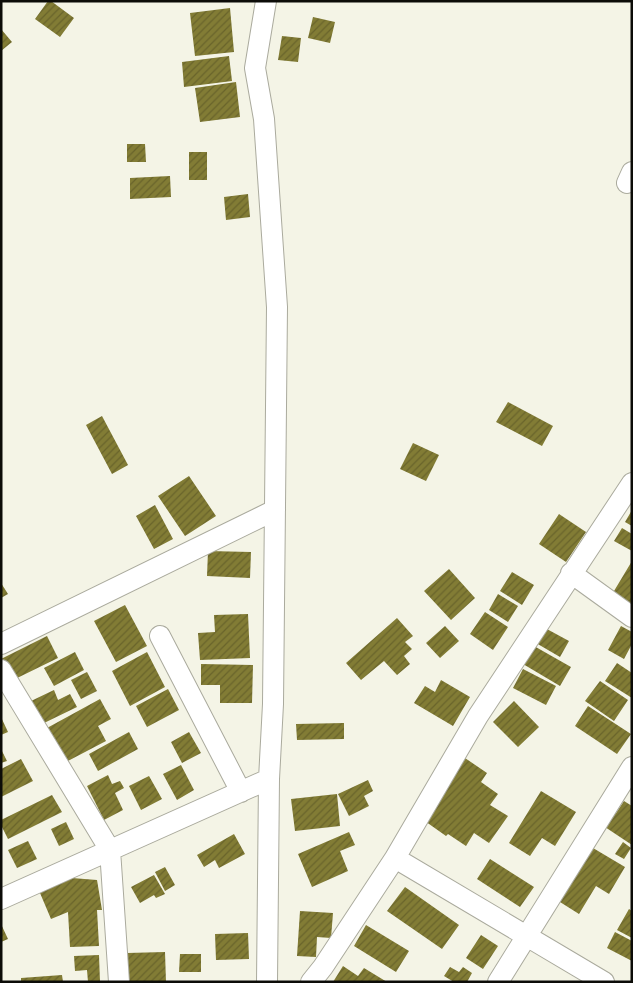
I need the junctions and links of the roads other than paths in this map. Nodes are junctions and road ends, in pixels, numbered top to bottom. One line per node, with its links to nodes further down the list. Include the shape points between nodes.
1 (266, 1): 3 (street, via 255,68 264,119 277,307)
2 (632, 483): 4 (street)
3 (275, 510): 7 (street); 10 (street, via 273,704)
4 (571, 573): 5 (street); 13 (street, via 478,716)
5 (632, 617)
6 (160, 636): 11 (street)
7 (1, 644)
8 (1, 670): 12 (street)
9 (632, 767): 15 (street)
10 (268, 779): 11 (street); 17 (street)
11 (240, 792): 12 (street)
12 (110, 850): 14 (street); 16 (street)
13 (395, 858): 15 (street); 18 (street)
14 (1, 899)
15 (526, 936): 19 (street); 20 (street)
16 (120, 982)
17 (266, 982)
18 (310, 982)
19 (498, 982)
20 (604, 982)

